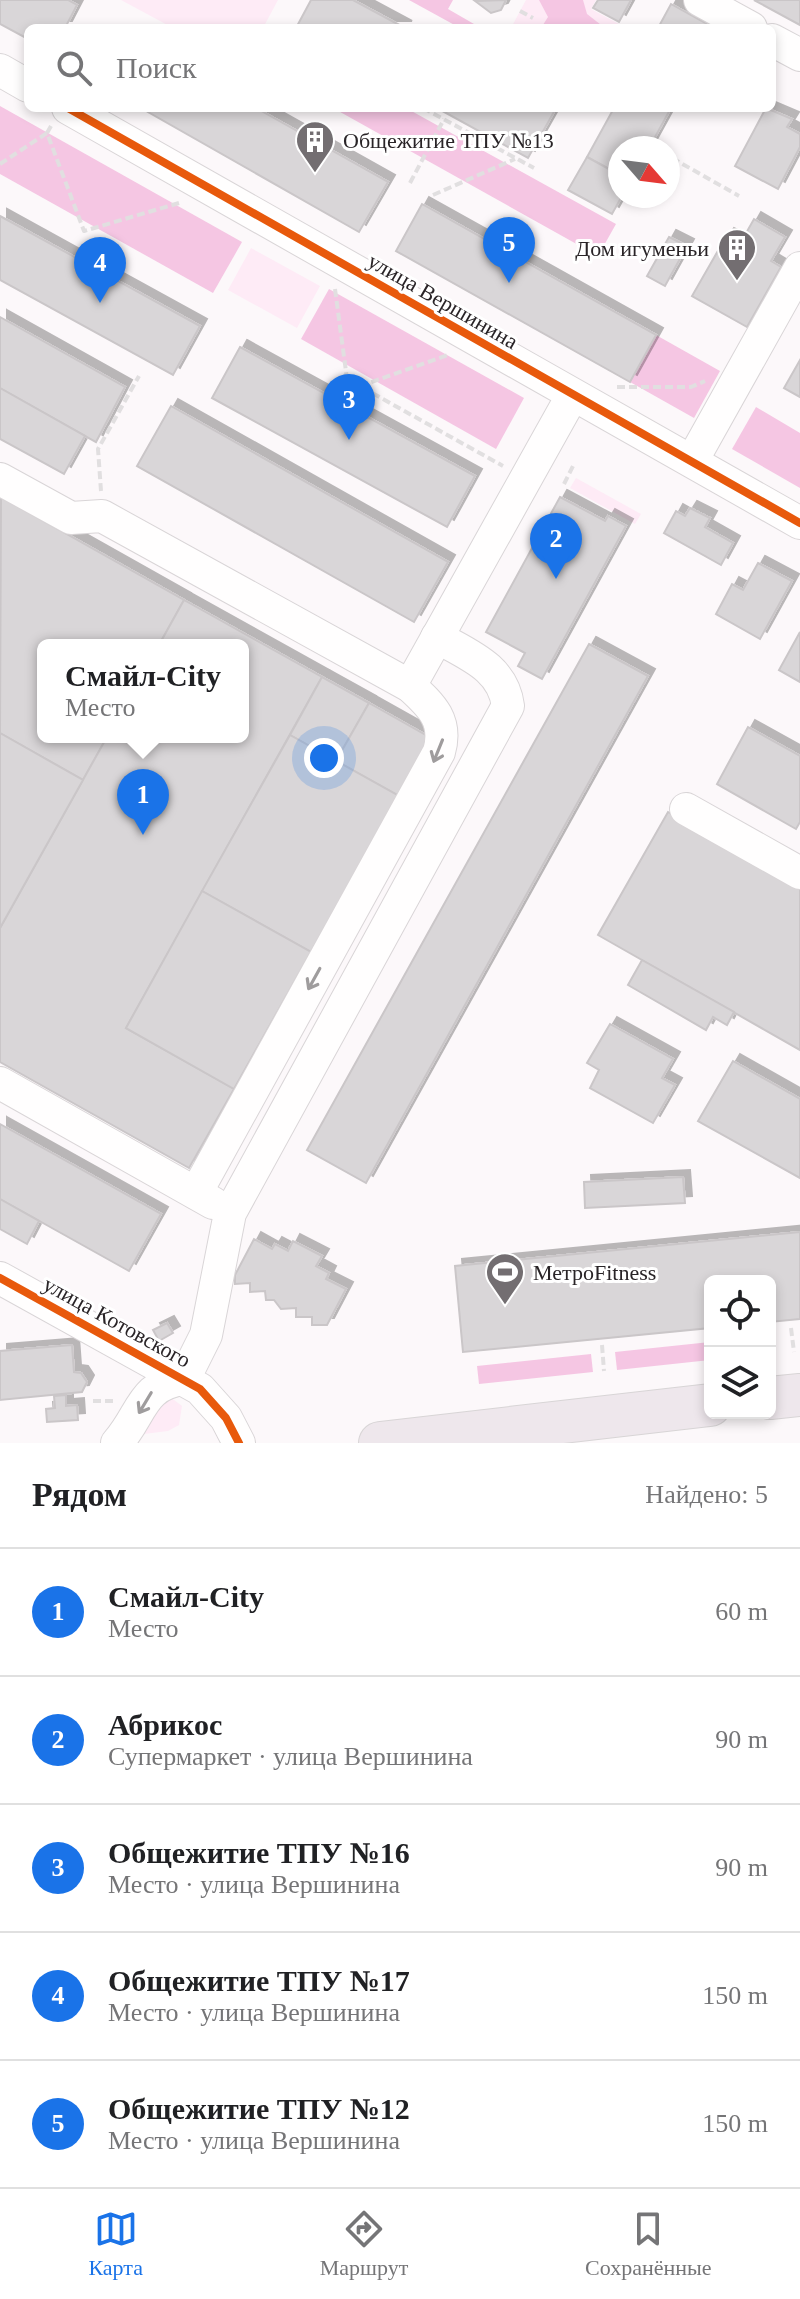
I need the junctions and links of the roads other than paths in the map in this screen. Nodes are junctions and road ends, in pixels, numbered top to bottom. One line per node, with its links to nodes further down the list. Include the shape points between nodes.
1 (700, 0): 2 (street)
2 (744, 24)
3 (776, 42): 4 (street)
4 (800, 55)
5 (0, 70): 6 (street)
6 (24, 84)
7 (60, 116): 9 (street, улица Вершинина)
8 (800, 268): 10 (street)
9 (572, 396): 10 (street, улица Вершинина); 13 (street)
10 (692, 461): 12 (street, улица Вершинина)
11 (0, 479): 14 (street, via 71,518 102,516)
12 (800, 523)
13 (437, 637): 14 (street); 19 (street, via 487,666 498,677 508,706)
14 (410, 686): 18 (street, one-way to 18, via 441,722 439,752)
15 (686, 809): 16 (street)
16 (800, 873)
17 (0, 1083): 18 (street)
18 (196, 1193): 19 (street)
19 (230, 1213): 21 (street, via 206,1335)
20 (0, 1278): 21 (street, улица Котовского)
21 (184, 1379): 26 (street, one-way to 26, via 153,1390); 27 (street, улица Котовского, via 215,1403)
22 (800, 1395): 23 (main road)
23 (776, 1397)
24 (704, 1406): 25 (main road)
25 (421, 1441): 28 (main road)
26 (117, 1443)
27 (239, 1443)
28 (380, 1443)

